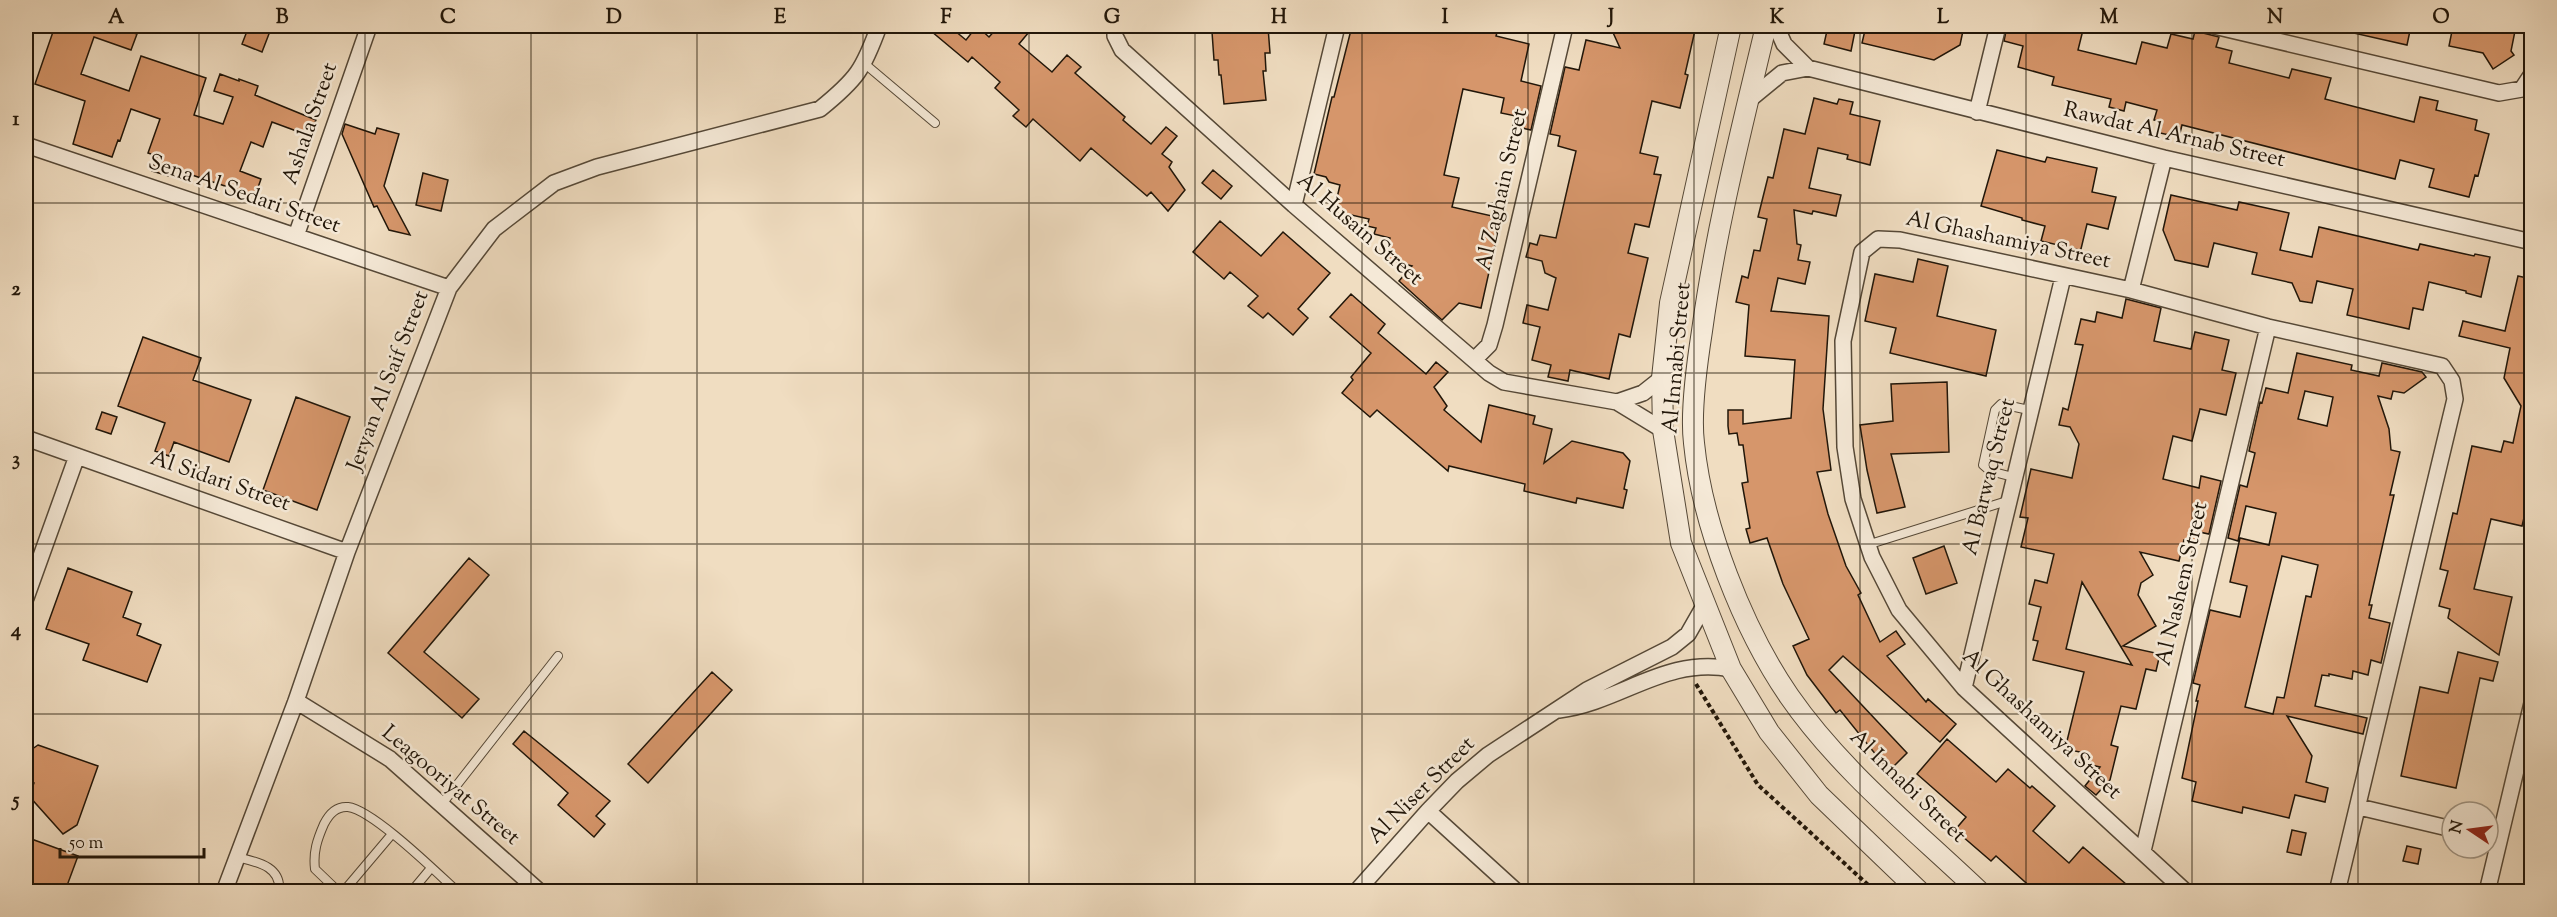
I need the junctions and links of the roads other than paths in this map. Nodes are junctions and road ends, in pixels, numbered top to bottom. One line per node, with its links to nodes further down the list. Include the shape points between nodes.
1 (369, 26): 20 (street, Ashala Street)
2 (879, 26): 11 (street)
3 (1115, 26): 19 (street, Al Husain Street, via 1122,50)
4 (1337, 26): 19 (street)
5 (1565, 26): 26 (street, Al Zaghain Street, via 1490,345)
6 (1731, 26): 27 (street, Al Innabi Street, via 1678,262)
7 (1766, 26): 14 (street, Al Innabi Street)
8 (1776, 26): 12 (street, via 1784,44)
9 (1998, 26): 15 (street)
10 (2214, 26): 13 (street, via 2499,93 2522,89)
11 (865, 64): 16 (lane); 23 (street, Jeryan Al Saif Street, via 848,86 820,109 597,167 555,183 494,229)
12 (1808, 68): 14 (street, Rawdat Al Arnab Street, via 1782,73); 15 (street, Rawdat Al Arnab Street)
13 (2532, 74)
14 (1749, 100): 65 (street, Al Innabi Street, via 1710,272 1696,370 1693,442 1707,511 1738,605 1790,696 1847,765)
15 (1977, 112): 18 (street, Rawdat Al Arnab Street)
16 (934, 123)
17 (26, 145): 20 (street, Sena Al Sedari Street)
18 (2164, 158): 21 (street, Rawdat Al Arnab Street); 24 (street, Al Ghashamiya Street)
19 (1294, 205): 26 (street, Al Husain Street)
20 (296, 237): 23 (street, Sena Al Sedari Street)
21 (2532, 242)
22 (2063, 277): 24 (street, Al Ghashamiya Street); 29 (street, Al Barwaq Street); 35 (street, Al Ghashamiya Street, via 1900,240 1878,239 1862,252 1843,341 1842,385 1845,447)
23 (449, 288): 36 (street, Jeryan Al Saif Street)
24 (2131, 290): 25 (street, Al Ghashamiya Street)
25 (2268, 327): 46 (street, Al Ghashamiya Street, via 2442,366 2452,381 2455,399); 51 (street, Al Nashem Street)
26 (1475, 359): 28 (street, Al Husain Street, via 1504,382)
27 (1662, 378): 28 (street, via 1643,393); 30 (street, Al Innabi Street)
28 (1617, 402): 30 (street, Al Husain Street)
29 (2030, 410): 33 (street, Al Barwaq Street); 33 (lane, via 2001,404 1995,410 1983,465)
30 (1663, 430): 38 (street, Al Innabi Street, via 1681,543)
31 (26, 438): 32 (street, Al Sidari Street)
32 (77, 456): 36 (street, Al Sidari Street); 37 (street)
33 (2013, 477): 34 (street, Al Barwaq Street)
34 (2007, 501): 35 (lane); 41 (street, Al Barwaq Street)
35 (1867, 545): 41 (street, Al Ghashamiya Street, via 1899,610)
36 (347, 552): 42 (street, Jeryan Al Saif Street)
37 (26, 598)
38 (1704, 606): 40 (street, Al Innabi Street); 44 (street, Al Niser Street, via 1688,634 1672,647 1587,690)
39 (558, 656): 45 (lane)
40 (1731, 669): 44 (street, Al Niser Street, via 1699,665 1668,672 1592,703); 64 (street, Al Innabi Street, via 1793,765)
41 (1964, 688): 51 (street, Al Ghashamiya Street)
42 (296, 701): 45 (street, Leagooriyat Street, via 390,759); 52 (street, Jeryan Al Saif Street)
43 (2531, 704): 48 (street)
44 (1556, 711): 47 (street, Al Niser Street, via 1488,755)
45 (442, 804): 61 (street, Leagooriyat Street)
46 (2359, 807): 49 (street); 67 (street, Al Ghashamiya Street)
47 (1428, 811): 62 (street, Al Niser Street); 63 (street)
48 (2500, 817)
49 (2440, 826)
50 (392, 834): 54 (lane); 57 (lane, via 350,807 334,810 315,844 315,869); 58 (lane)
51 (2143, 851): 66 (street, Al Ghashamiya Street)
52 (237, 857): 55 (street, Jeryan Al Saif Street); 56 (lane, via 266,865 280,884)
53 (2491, 860): 68 (street)
54 (431, 868): 59 (lane); 60 (lane)
55 (224, 891)
56 (279, 891)
57 (339, 891)
58 (343, 891)
59 (411, 891)
60 (458, 891)
61 (540, 891)
62 (1356, 891)
63 (1517, 891)
64 (1920, 891)
65 (1980, 891)
66 (2186, 891)
67 (2337, 891)
68 (2487, 891)

